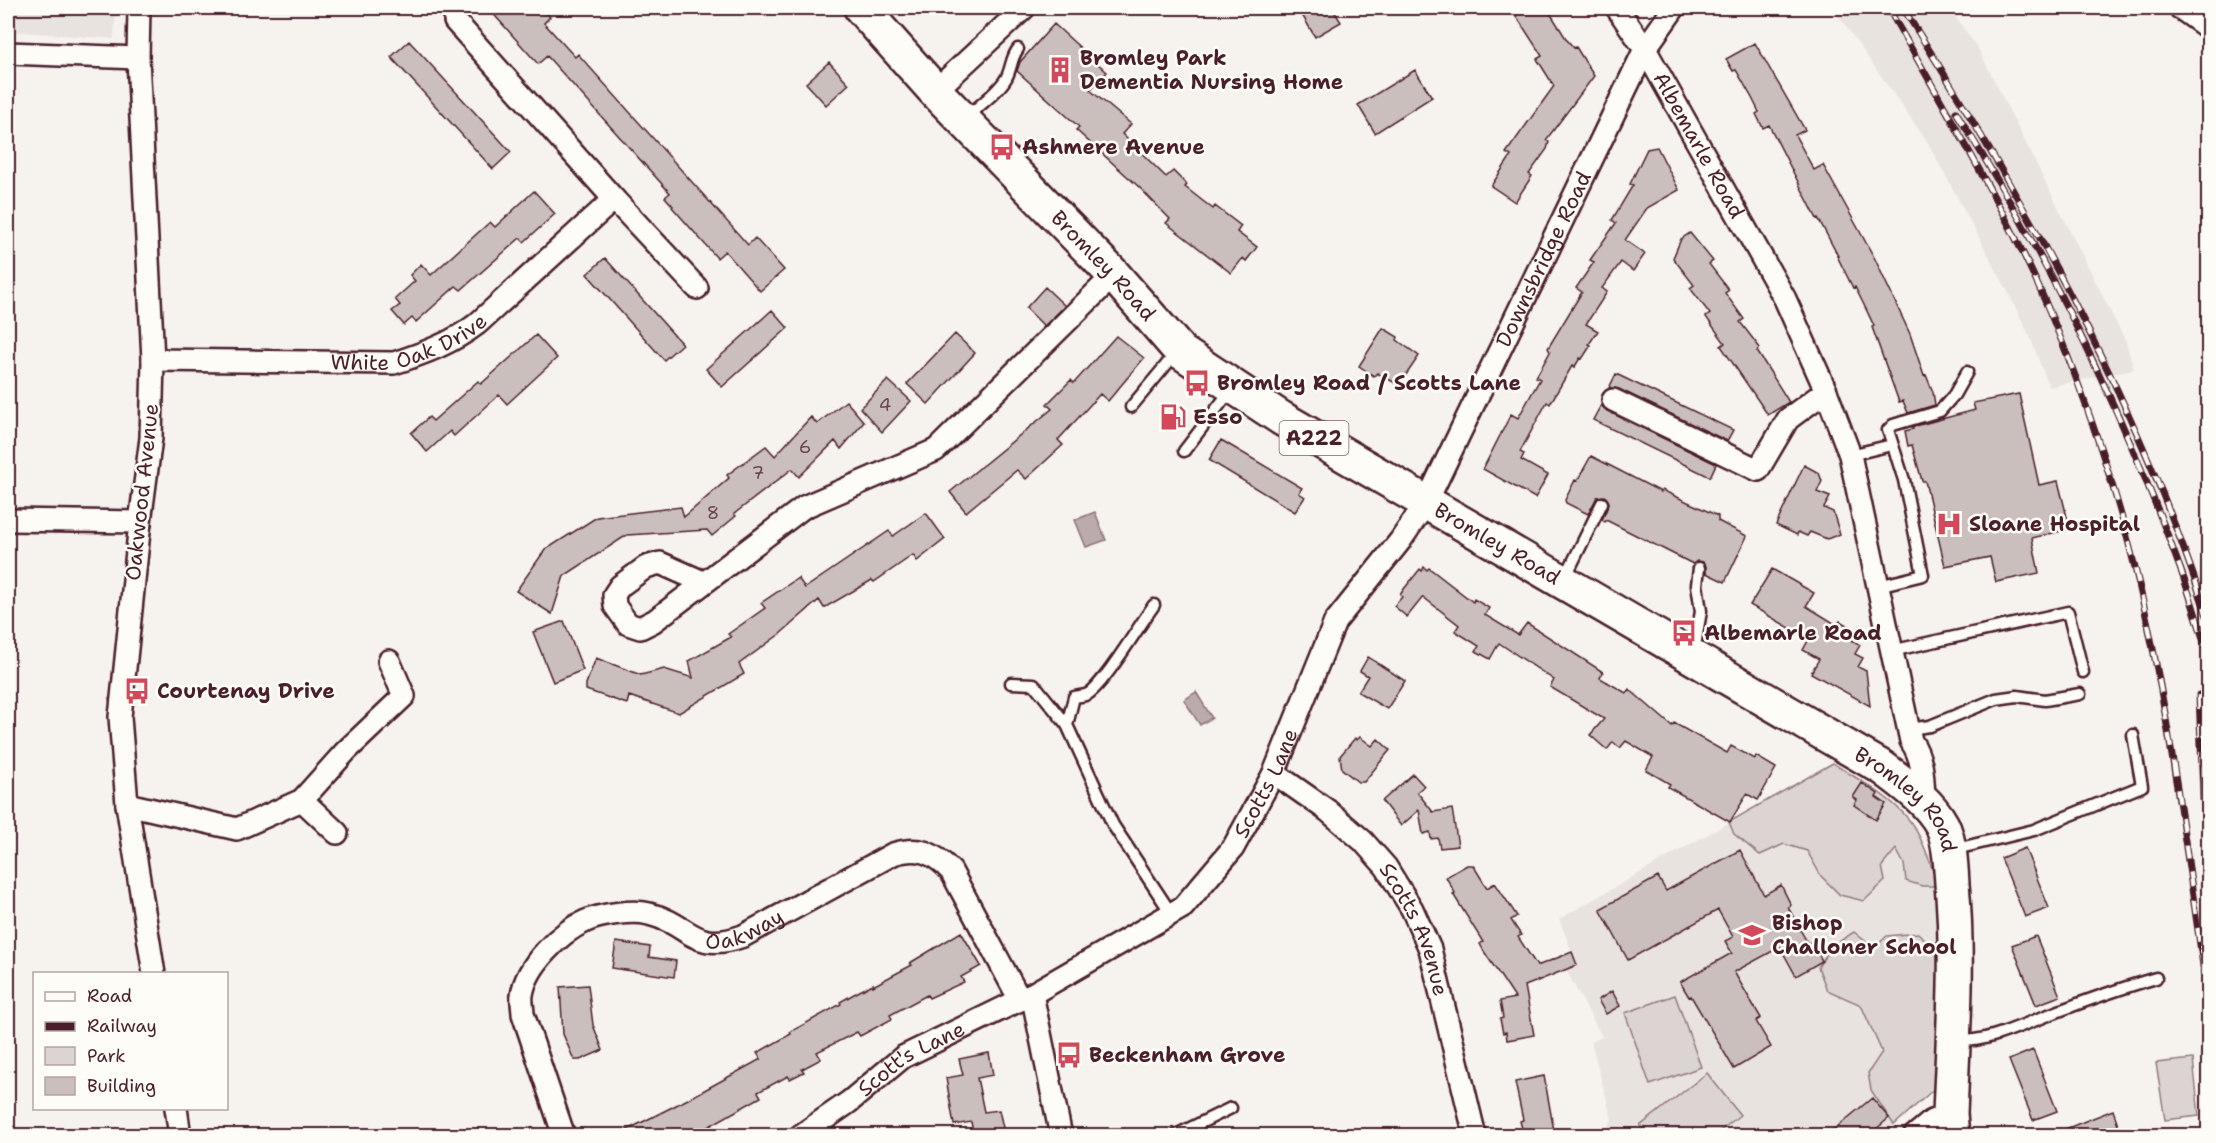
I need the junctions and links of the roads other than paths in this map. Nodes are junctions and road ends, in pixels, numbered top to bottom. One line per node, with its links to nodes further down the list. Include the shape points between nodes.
1 (139, 8): 12 (street, Oakwood Avenue)
2 (861, 8): 13 (main road, Bromley Road / A222)
3 (1023, 8): 13 (street)
4 (1617, 8): 10 (street, Albemarle Road)
5 (1674, 8): 10 (street, Downsbridge Road)
6 (2180, 8): 8 (street)
7 (455, 21): 15 (street)
8 (2208, 28)
9 (1018, 49): 14 (lane, via 1003,84)
10 (1646, 49): 22 (street, Albemarle Road, via 1785,299); 28 (street, Downsbridge Road)
11 (8, 53): 12 (street)
12 (138, 58): 19 (street, Oakwood Avenue)
13 (935, 91): 14 (main road, Bromley Road / A222)
14 (963, 120): 16 (main road, Bromley Road / A222)
15 (614, 199): 17 (street); 19 (street, White Oak Drive, via 477,324 426,353 394,363)
16 (1114, 275): 18 (main road, Bromley Road / A222); 33 (street, via 936,450 804,507)
17 (697, 288)
18 (1179, 350): 21 (main road, Bromley Road / A222); 24 (lane)
19 (153, 360): 31 (street, Oakwood Avenue, via 151,438)
20 (1967, 372): 25 (lane, via 1940,411 1888,430)
21 (1233, 387): 26 (lane); 28 (main road, Bromley Road / A222, via 1262,408)
22 (1826, 391): 23 (street, via 1788,419 1758,470); 27 (street, Albemarle Road)
23 (1613, 400)
24 (1131, 407)
25 (1892, 445): 27 (lane); 35 (lane, via 1904,480 1923,575)
26 (1184, 452)
27 (1850, 455): 35 (street, Albemarle Road)
28 (1426, 503): 34 (main road, Bromley Road / A222); 46 (street, Scotts Lane, via 1335,622)
29 (1602, 503): 34 (lane)
30 (8, 520): 31 (street)
31 (140, 522): 49 (street, Oakwood Avenue, via 120,717)
32 (1699, 568): 38 (lane, via 1701,611)
33 (704, 582)
34 (1562, 583): 38 (main road, Bromley Road / A222)
35 (1878, 586): 37 (street, Albemarle Road)
36 (1154, 605): 43 (lane, via 1090,692 1074,697)
37 (1891, 651): 40 (lane, via 2068,612); 44 (street, Albemarle Road)
38 (1693, 658): 48 (main road, Bromley Road / A222, via 1883,768)
39 (390, 661): 47 (street, via 404,696)
40 (2083, 672)
41 (1011, 683): 43 (lane, via 1034,684)
42 (2080, 694): 44 (lane, via 2045,700 2018,696 1996,699)
43 (1067, 725): 52 (lane, via 1113,825)
44 (1910, 735): 48 (street, Albemarle Road, via 1923,771)
45 (2133, 735): 51 (lane, via 2142,786 2034,830)
46 (1274, 774): 52 (street, Scotts Lane, via 1233,848 1183,907); 65 (street, Scotts Avenue, via 1327,810 1363,841 1386,867 1412,909 1430,949)
47 (302, 800): 49 (street, via 237,829); 50 (street)
48 (1924, 802): 51 (main road, Bromley Road / A222, via 1941,823)
49 (127, 804): 53 (street, Oakwood Avenue)
50 (337, 833)
51 (1948, 850): 56 (main road, Bromley Road / A222, via 1955,937)
52 (1171, 913): 55 (street, Scotts Lane)
53 (154, 972)
54 (2156, 978): 56 (lane, via 1995,1035 1969,1042)
55 (1026, 997): 61 (street, Oakway, via 951,872 926,852 908,849 893,854 727,941 696,938 648,914 614,914 586,921 558,939 540,957 522,995 523,1014); 62 (street, Scott's Lane, via 903,1057); 63 (street)
56 (1953, 1041): 59 (main road, Bromley Road / A222)
57 (1231, 1107): 64 (lane)
58 (176, 1110): 60 (street)
59 (1951, 1125): 66 (street, via 1932,1121)
60 (180, 1136)
61 (564, 1136)
62 (800, 1136)
63 (1061, 1136)
64 (1174, 1136)
65 (1475, 1136)
66 (1914, 1136)

